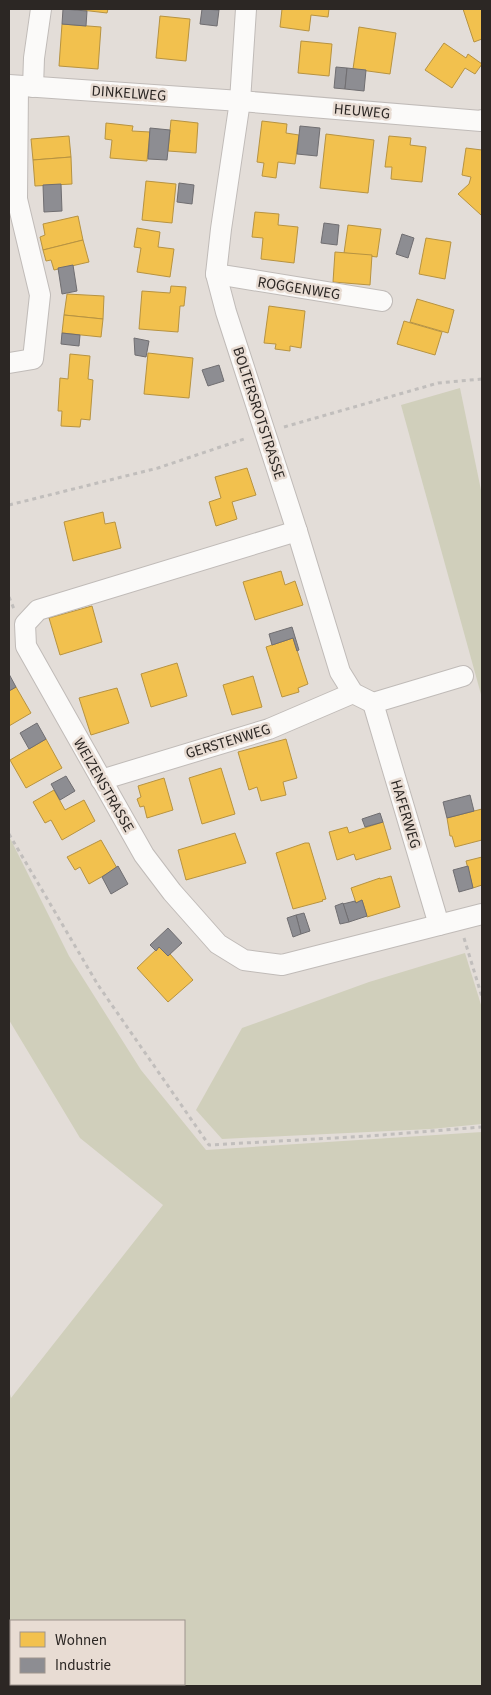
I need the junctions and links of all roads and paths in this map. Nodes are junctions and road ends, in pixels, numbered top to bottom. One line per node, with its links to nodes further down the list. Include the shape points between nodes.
1 (41, 9): 3 (street, via 34,58)
2 (246, 9): 4 (street, BOLTERSROTSTRASSE)
3 (20, 86): 4 (street, DINKELWEG); 8 (street, via 17,199 40,295 33,359)
4 (240, 101): 5 (street, HEUWEG); 6 (street, BOLTERSROTSTRASSE)
5 (482, 121)
6 (216, 274): 7 (street, ROGGENWEG); 9 (street, BOLTERSROTSTRASSE)
7 (382, 302)
8 (9, 363)
9 (297, 531): 11 (street, BOLTERSROTSTRASSE, via 340,672); 13 (street, WEIZENSTRASSE, via 38,610 25,624 26,646)
10 (463, 676): 12 (street)
11 (353, 693): 12 (street); 13 (street, GERSTENWEG, via 269,729)
12 (373, 703): 17 (street, HAFERWEG)
13 (101, 780): 17 (street, WEIZENSTRASSE, via 144,855 172,892 218,944 244,960 282,965)
14 (9, 834): 19 (path, via 98,985 208,1145)
15 (482, 914): 16 (street, WEIZENSTRASSE)
16 (459, 921): 17 (street, WEIZENSTRASSE); 18 (path)
17 (439, 925)
18 (482, 997)
19 (482, 1127)

